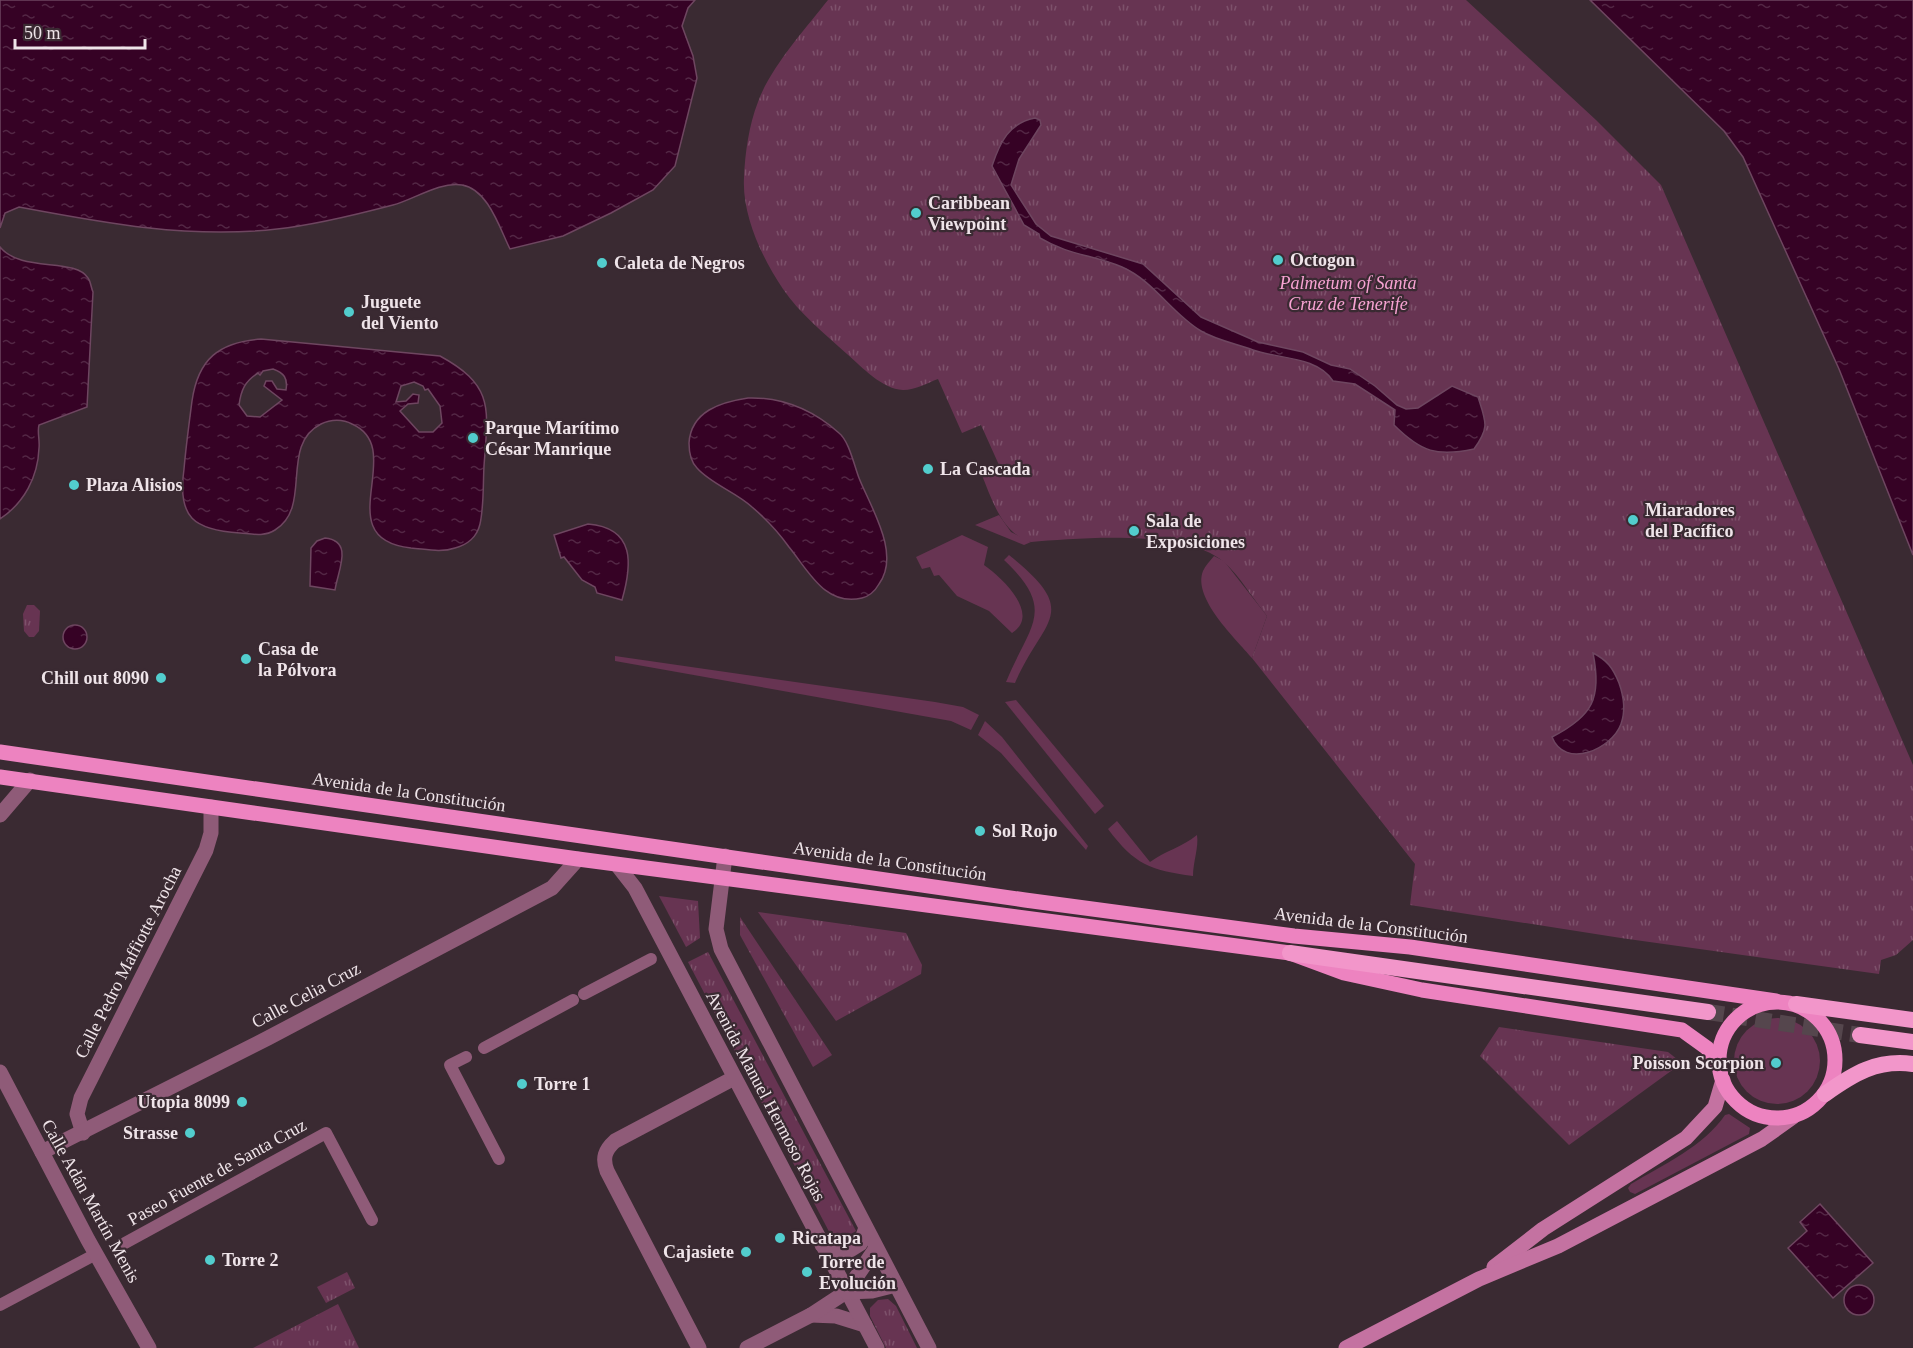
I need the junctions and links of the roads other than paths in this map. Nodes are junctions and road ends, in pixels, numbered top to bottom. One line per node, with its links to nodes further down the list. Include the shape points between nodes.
1 (0, 752): 6 (main road, Avenida de la Constitución)
2 (0, 777): 3 (main road, Avenida de la Constitución)
3 (30, 780): 4 (main road, Avenida de la Constitución); 5 (street)
4 (211, 807): 7 (main road, Avenida de la Constitución); 26 (street, Calle Pedro Maffiotte Arocha, via 211,833 206,850 81,1098 77,1114)
5 (0, 815)
6 (725, 856): 9 (street, Avenida Manuel Hermoso Rojas); 12 (main road, Avenida de la Constitución, via 1294,936 1410,947)
7 (578, 860): 8 (main road, Avenida de la Constitución); 26 (street, Calle Celia Cruz, via 552,888)
8 (617, 865): 9 (main road, Avenida de la Constitución); 23 (street, Avenida Manuel Hermoso Rojas, via 634,888)
9 (723, 878): 10 (main road, Avenida de la Constitución); 30 (street, Avenida Manuel Hermoso Rojas, via 716,929 720,949)
10 (1290, 954): 14 (highway, Avenida de la Constitución); 22 (main road, via 1344,973 1422,990 1682,1030 1707,1048)
11 (651, 959): 18 (street)
12 (1776, 1001): 13 (main road); 22 (main road, via 1754,1008 1735,1021 1723,1042)
13 (1796, 1004): 15 (highway); 24 (main road, via 1826,1029 1834,1047 1833,1076)
14 (1708, 1012)
15 (1913, 1020)
16 (1860, 1035): 17 (highway)
17 (1913, 1042)
18 (484, 1048)
19 (466, 1057): 28 (street, via 450,1065)
20 (1913, 1064): 24 (highway, via 1874,1065)
21 (0, 1072): 27 (street, Calle Adán Martín Menis)
22 (1722, 1073): 25 (main road, via 1730,1094 1745,1109 1764,1117); 35 (main road, via 1715,1107 1686,1138 1543,1229)
23 (734, 1078): 32 (street, Avenida Manuel Hermoso Rojas); 42 (street, via 615,1141 604,1158)
24 (1825, 1094): 25 (main road, via 1808,1110)
25 (1792, 1117): 35 (main road, via 1762,1139 1558,1246)
26 (83, 1133): 27 (street, Calle Celia Cruz)
27 (42, 1152): 34 (street, Calle Adán Martín Menis)
28 (499, 1159)
29 (372, 1220): 31 (street, Paseo Fuente de Santa Cruz, via 326,1133)
30 (866, 1228): 32 (street, via 862,1242 844,1254); 33 (street, Avenida Manuel Hermoso Rojas)
31 (125, 1243)
32 (822, 1245): 37 (street, Avenida Manuel Hermoso Rojas)
33 (876, 1248): 36 (street, Avenida Manuel Hermoso Rojas); 37 (street)
34 (96, 1254): 38 (street); 41 (street, Calle Adán Martín Menis)
35 (1479, 1279): 46 (main road)
36 (896, 1285): 37 (street); 45 (street, Avenida Manuel Hermoso Rojas)
37 (846, 1292): 39 (street); 40 (street, Avenida Manuel Hermoso Rojas)
38 (0, 1305)
39 (811, 1315): 40 (street, via 836,1316); 43 (street)
40 (865, 1325): 44 (street, Avenida Manuel Hermoso Rojas)
41 (149, 1348)
42 (699, 1348)
43 (747, 1348)
44 (877, 1348)
45 (929, 1348)
46 (1346, 1348)

